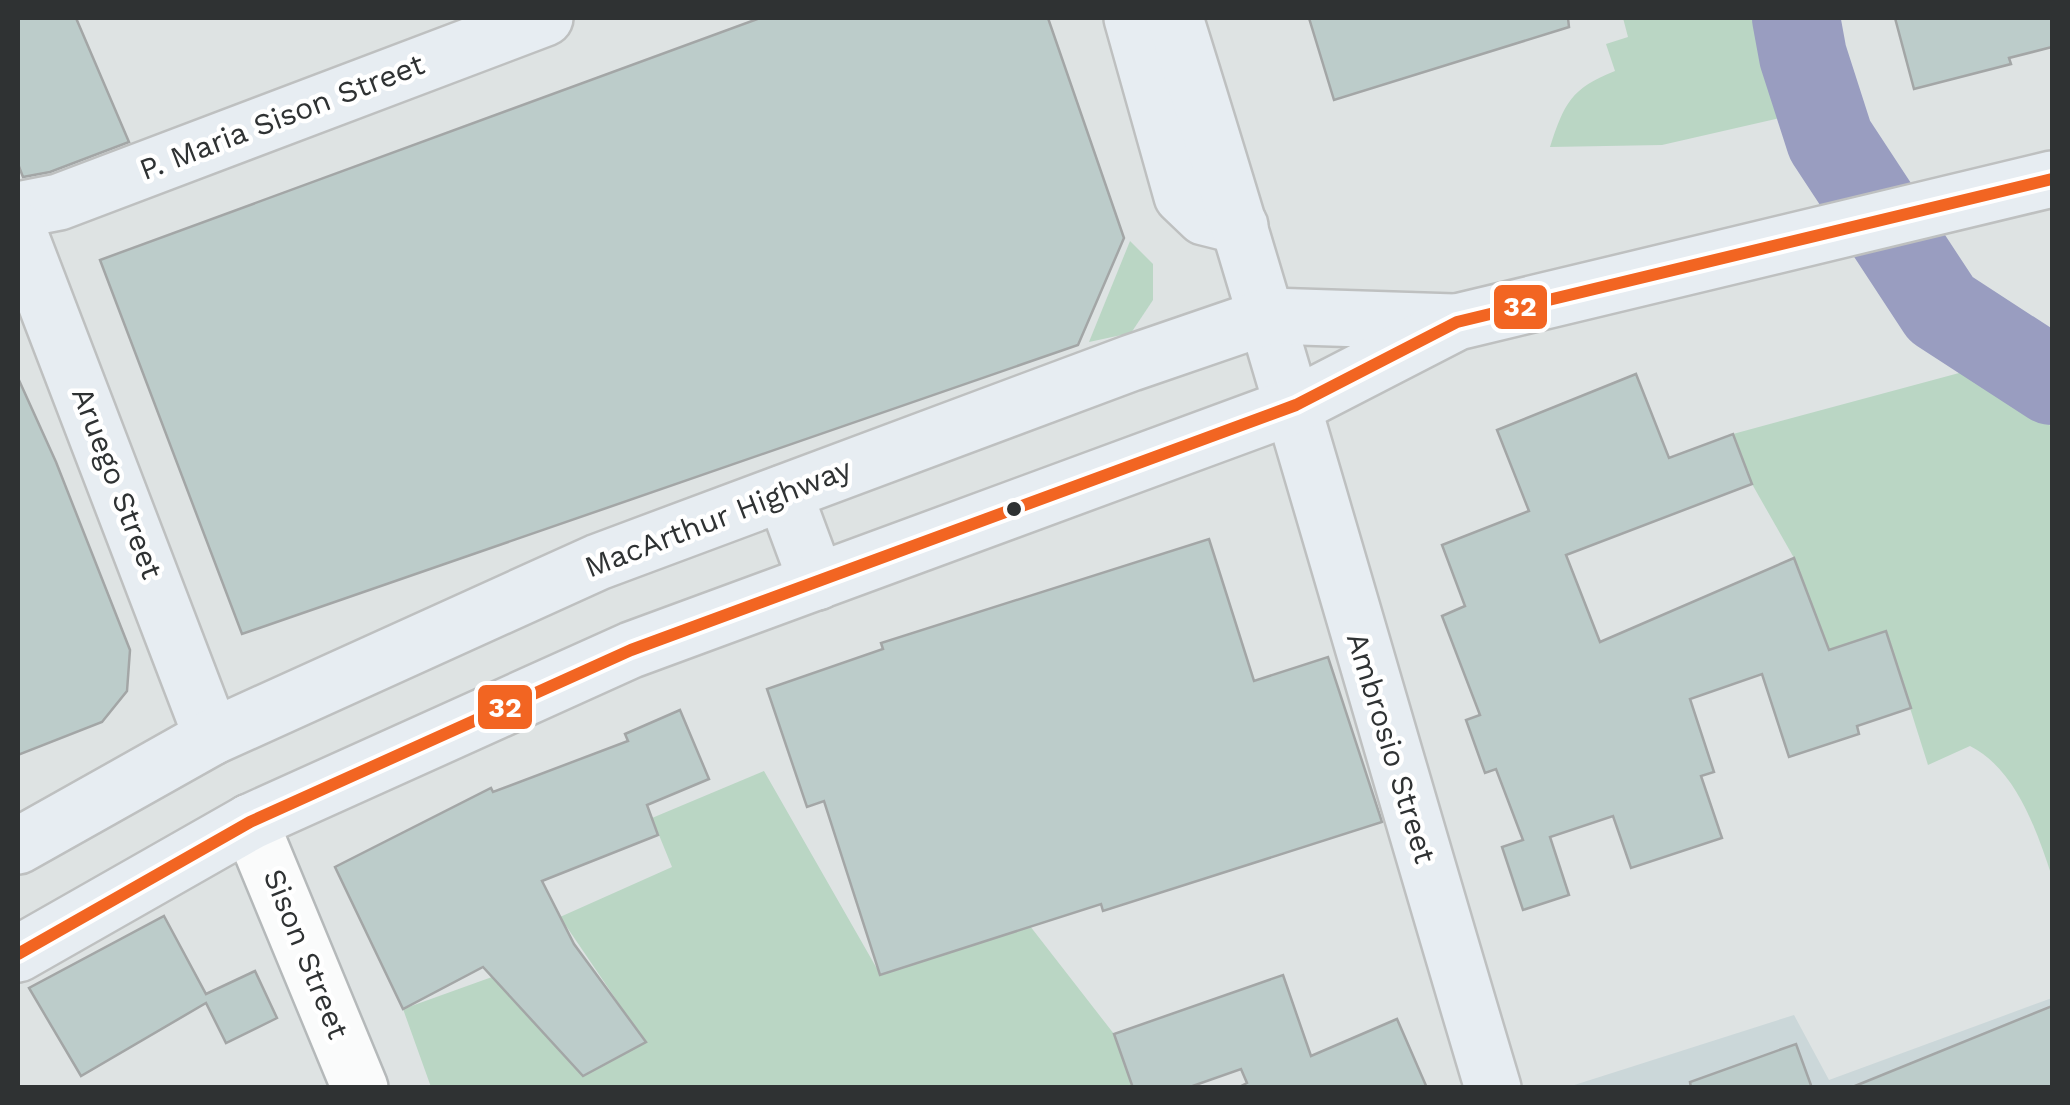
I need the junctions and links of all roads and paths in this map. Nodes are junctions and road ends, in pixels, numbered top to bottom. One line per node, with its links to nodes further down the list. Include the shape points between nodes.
1 (545, 18): 5 (main road, P. Maria Sison Street, via 59,202)
2 (1132, 18): 6 (main road, via 1182,196 1204,216)
3 (1176, 18): 6 (main road, Ambrosio Street)
4 (2052, 180): 9 (main road, MacArthur Highway)
5 (18, 210)
6 (1240, 226): 8 (main road, Ambrosio Street)
7 (18, 230): 13 (main road, Aruego Street)
8 (1268, 316): 9 (main road, MacArthur Highway); 10 (main road, Ambrosio Street); 11 (main road, MacArthur Highway)
9 (1456, 322): 10 (main road, MacArthur Highway)
10 (1296, 406): 12 (main road, MacArthur Highway); 18 (main road, Ambrosio Street)
11 (784, 492): 12 (main road); 13 (main road, MacArthur Highway, via 598,562)
12 (816, 582): 14 (main road, MacArthur Highway, via 632,650)
13 (212, 737): 15 (main road, MacArthur Highway)
14 (250, 822): 16 (main road, MacArthur Highway); 17 (street, Sison Street)
15 (18, 846)
16 (18, 954)
17 (360, 1088)
18 (1493, 1088)

